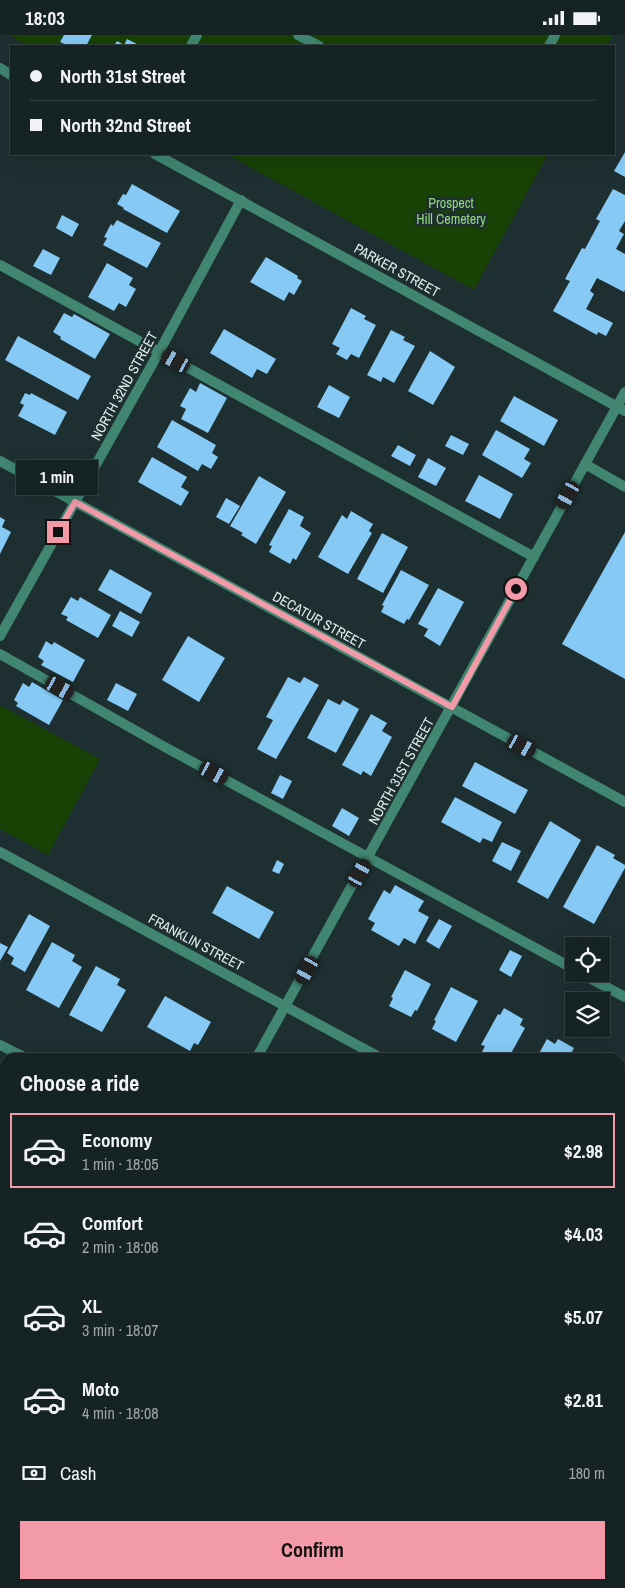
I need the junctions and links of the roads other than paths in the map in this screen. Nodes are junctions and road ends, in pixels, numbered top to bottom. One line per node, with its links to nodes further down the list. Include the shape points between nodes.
1 (298, 35): 2 (street)
2 (317, 45)
3 (157, 155): 4 (street, PARKER STREET)
4 (241, 200): 6 (street, NORTH 32ND STREET); 8 (street, PARKER STREET)
5 (0, 265): 6 (street)
6 (159, 352): 12 (street, NORTH 32ND STREET); 13 (street)
7 (625, 392): 8 (street, NORTH 31ST STREET)
8 (621, 409): 10 (street, NORTH 31ST STREET)
9 (0, 461): 12 (street, DECATUR STREET)
10 (585, 464): 11 (street); 13 (street, NORTH 31ST STREET)
11 (625, 487)
12 (75, 502): 14 (street, NORTH 32ND STREET); 16 (street, DECATUR STREET)
13 (534, 557): 16 (street, NORTH 31ST STREET)
14 (0, 636)
15 (0, 654): 19 (street)
16 (452, 707): 17 (street, DECATUR STREET); 19 (street, NORTH 31ST STREET)
17 (625, 802)
18 (0, 852): 23 (street, FRANKLIN STREET)
19 (370, 857): 20 (street); 23 (street, NORTH 31ST STREET)
20 (565, 964)
21 (597, 982): 22 (street)
22 (625, 997)
23 (286, 1007): 26 (street, NORTH 31ST STREET); 27 (street, FRANKLIN STREET)
24 (0, 1045): 25 (street)
25 (16, 1053)
26 (259, 1053)
27 (372, 1053)

